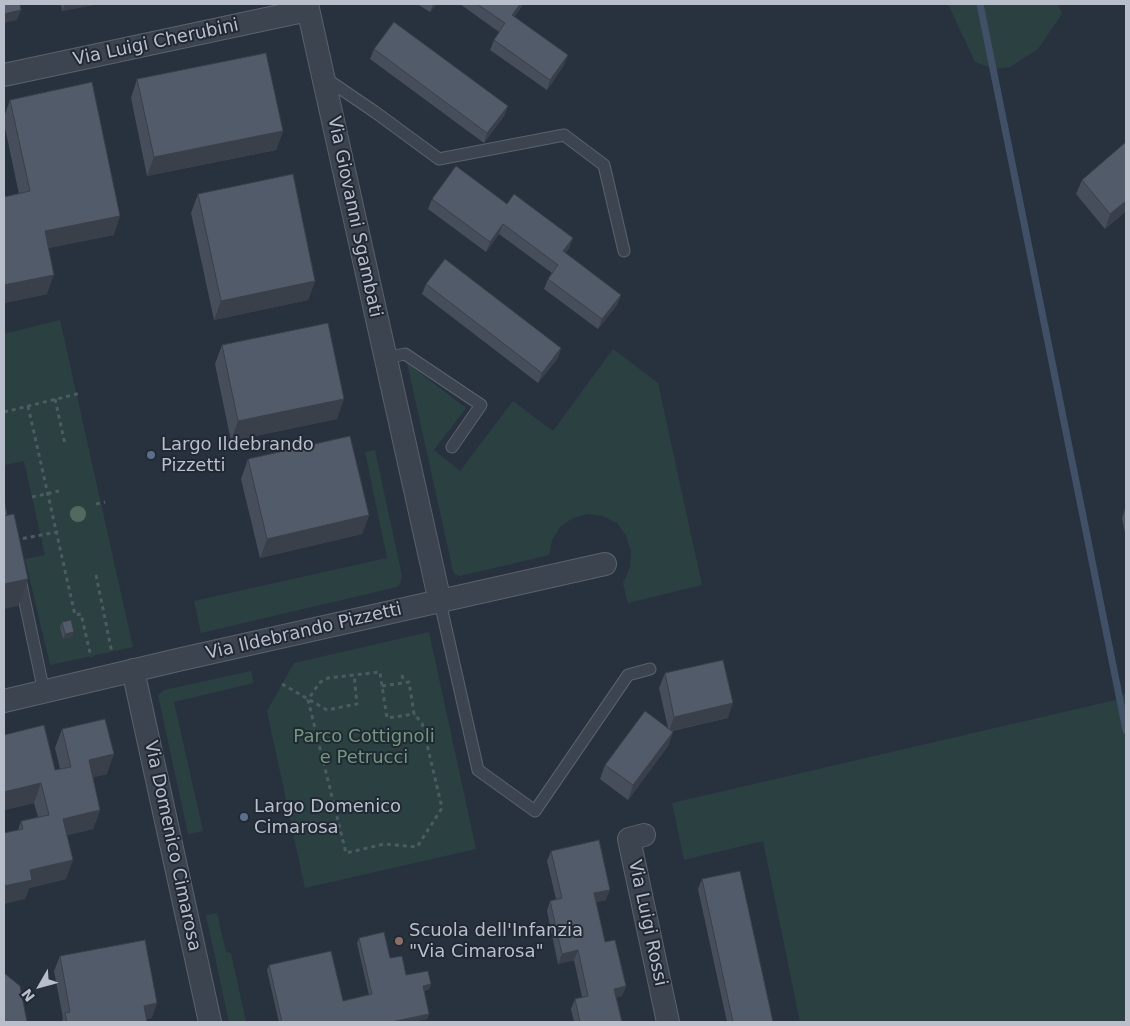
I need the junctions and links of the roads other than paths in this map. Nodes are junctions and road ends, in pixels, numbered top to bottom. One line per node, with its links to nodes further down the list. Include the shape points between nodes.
1 (308, 7): 2 (street, Via Luigi Cherubini); 3 (street, Via Giovanni Sgambati)
2 (4, 75)
3 (323, 77): 4 (lane, Via Giovanni Sgambati, via 439,159 564,135 604,165); 5 (street, Via Giovanni Sgambati)
4 (624, 251)
5 (385, 358): 6 (lane, via 405,354 482,405); 9 (street, Via Giovanni Sgambati)
6 (452, 447)
7 (12, 541): 12 (lane)
8 (605, 564): 9 (street, Via Ildebrando Pizzetti)
9 (440, 602): 10 (lane, via 478,770 535,811 628,675); 11 (street, Via Ildebrando Pizzetti)
10 (650, 669)
11 (134, 670): 12 (street, Via Ildebrando Pizzetti); 15 (street, Via Domenico Cimarosa)
12 (44, 692): 13 (street, Via Ildebrando Pizzetti)
13 (4, 701)
14 (644, 835): 16 (street, Via Luigi Rossi, via 629,839)
15 (210, 1022)
16 (668, 1022)

